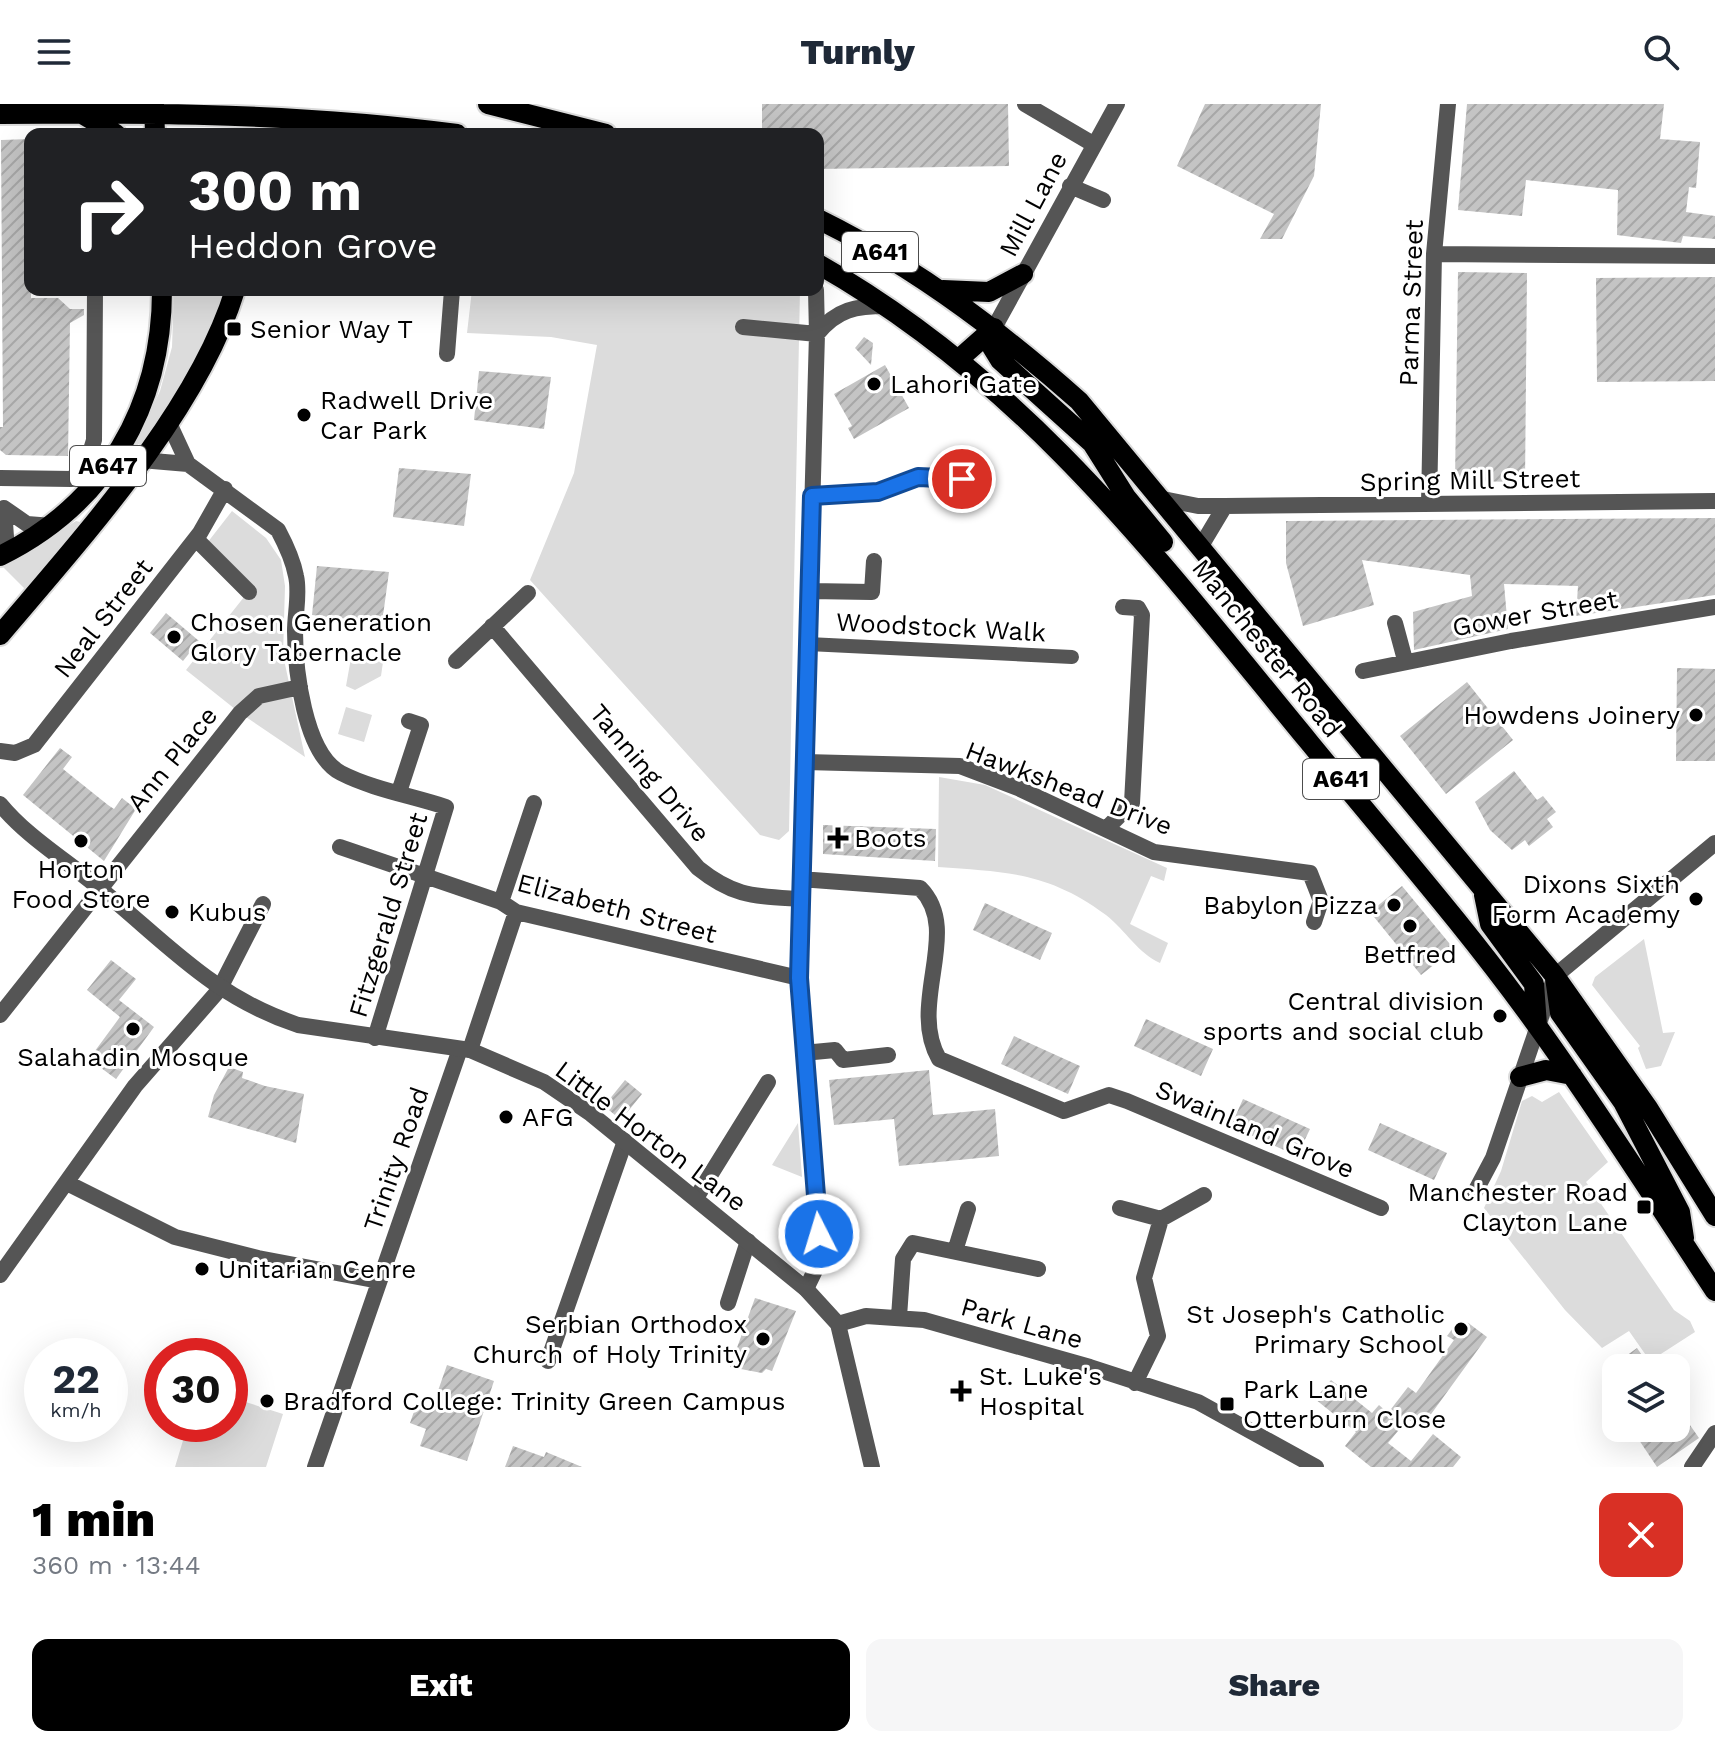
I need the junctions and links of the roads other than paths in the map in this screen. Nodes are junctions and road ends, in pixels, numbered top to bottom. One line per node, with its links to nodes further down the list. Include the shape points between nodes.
1 (488, 104): 14 (main road)
2 (1025, 104): 15 (street)
3 (1117, 104): 15 (street, Mill Lane)
4 (1448, 104): 19 (street, Parma Street)
5 (154, 108): 6 (main road); 8 (main road); 11 (main road)
6 (80, 113): 7 (main road); 10 (main road)
7 (0, 114)
8 (261, 118): 9 (main road)
9 (341, 123): 12 (main road); 13 (main road)
10 (106, 128)
11 (155, 128)
12 (331, 128)
13 (394, 128)
14 (582, 128)
15 (1093, 144): 16 (street, Mill Lane)
16 (1070, 186): 17 (street); 22 (street, Mill Lane)
17 (1103, 200)
18 (824, 222): 23 (main road, Manchester Road / A641)
19 (1434, 254): 20 (street); 44 (street, Parma Street)
20 (1715, 256)
21 (824, 268): 29 (main road, Manchester Road / A641)
22 (1023, 274): 23 (main road, via 989,292); 31 (street, Mill Lane)
23 (939, 290): 31 (main road, Manchester Road / A641)
24 (95, 296): 38 (street, via 94,440 87,463 72,479)
25 (162, 296): 47 (main road, A647, via 162,336 131,430 101,476)
26 (232, 296): 35 (main road, A647, via 201,369)
27 (452, 296): 33 (street)
28 (816, 296): 32 (street)
29 (887, 306): 32 (street, via 848,309); 34 (main road, Manchester Road / A641)
30 (743, 327): 32 (street)
31 (994, 328): 34 (main road); 42 (main road, Manchester Road / A641, via 1079,401); 55 (main road, via 992,347 1000,360 1092,443 1126,497 1175,558)
32 (817, 334): 41 (street)
33 (447, 354)
34 (959, 359): 55 (main road, Manchester Road / A641, via 1025,415 1106,497)
35 (169, 423): 36 (main road, A647); 37 (street)
36 (141, 460): 37 (street); 60 (main road, A647)
37 (188, 464): 40 (street)
38 (0, 478)
39 (984, 480): 41 (street, via 918,477 878,492)
40 (225, 489): 48 (street, Neal Street); 66 (street, via 278,530 287,546 297,578)
41 (812, 496): 52 (street)
42 (1163, 499): 46 (street, Spring Mill Street); 49 (main road, Manchester Road / A641)
43 (1715, 501): 44 (street, Spring Mill Street)
44 (1429, 504): 46 (street, Spring Mill Street)
45 (2, 505): 47 (street, via 27,524); 50 (street, via 6,537)
46 (1225, 506): 49 (street)
47 (53, 526): 50 (main road, A647)
48 (196, 539): 53 (street); 68 (street, Neal Street, via 34,745 15,753)
49 (1201, 546): 79 (main road, Manchester Road / A641)
50 (0, 553)
51 (874, 561): 52 (street, via 872,592)
52 (810, 591): 61 (street)
53 (249, 592)
54 (528, 593): 59 (street)
55 (1187, 594): 89 (main road, Manchester Road / A641)
56 (1123, 607): 73 (street, via 1138,608 1142,615 1132,803)
57 (1715, 607): 63 (street, Gower Street)
58 (1395, 623): 63 (street)
59 (492, 626): 64 (street); 80 (street, Tanning Drive, via 698,868 722,887 753,896)
60 (0, 635)
61 (808, 644): 62 (street, Woodstock Walk); 69 (street)
62 (1072, 657)
63 (1405, 660): 65 (street, Gower Street)
64 (456, 661)
65 (1363, 671)
66 (300, 687): 70 (street, via 318,747 338,772); 78 (street, Ann Place, via 259,696 240,713)
67 (409, 721): 70 (street, via 421,725)
68 (0, 751)
69 (805, 762): 73 (street, Hawkshead Drive, via 960,766); 77 (street)
70 (399, 792): 76 (street, Fitzgerald Street, via 446,807)
71 (534, 803): 81 (street)
72 (0, 804): 78 (street, Little Horton Lane)
73 (1106, 829): 84 (street, Hawkshead Drive, via 1154,852 1310,867 1321,901)
74 (1715, 843): 85 (street)
75 (340, 847): 76 (street, Elizabeth Street)
76 (425, 876): 81 (street, Elizabeth Street); 90 (street, Fitzgerald Street)
77 (800, 879): 80 (street); 103 (street, Swainland Grove, via 920,888 934,906 937,938 927,1023 928,1040 939,1059 1064,1111 1109,1095)
78 (100, 888): 87 (street, Little Horton Lane); 88 (street, Ann Place)
79 (1483, 891): 85 (main road, Manchester Road / A641); 89 (main road, via 1490,924 1534,984)
80 (800, 899): 86 (street)
81 (501, 902): 83 (street, Elizabeth Street)
82 (263, 904): 87 (street)
83 (516, 912): 86 (street, Elizabeth Street); 91 (street, Trinity Road)
84 (1314, 922)
85 (1555, 976): 89 (street); 105 (main road, Manchester Road / A641, via 1648,1108); 108 (main road, via 1560,1013 1623,1102 1680,1212)
86 (799, 978): 92 (street)
87 (219, 990): 90 (street, Little Horton Lane, via 298,1025); 98 (street, via 135,1086)
88 (0, 1015)
89 (1537, 1025): 94 (main road, Manchester Road / A641); 95 (street)
90 (375, 1038): 91 (street, Little Horton Lane)
91 (465, 1050): 97 (street, Little Horton Lane, via 544,1082); 112 (street, Trinity Road)
92 (803, 1053): 93 (street, via 835,1050 843,1060); 113 (street, via 821,1258)
93 (888, 1055)
94 (1572, 1075): 95 (main road, via 1546,1070); 108 (main road, Manchester Road / A641)
95 (1520, 1077): 99 (street, via 1493,1158)
96 (768, 1082): 101 (street)
97 (625, 1141): 101 (street, Little Horton Lane); 118 (street)
98 (67, 1183): 111 (street); 112 (street, via 175,1237)
99 (1475, 1192)
100 (1204, 1195): 106 (street)
101 (696, 1198): 107 (street, Little Horton Lane)
102 (1120, 1208): 106 (street)
103 (1381, 1208)
104 (968, 1209): 109 (street)
105 (1715, 1216)
106 (1161, 1219): 119 (street, via 1144,1278 1158,1336)
107 (748, 1241): 113 (street, Little Horton Lane); 115 (street)
108 (1685, 1246): 114 (main road, Manchester Road / A641)
109 (955, 1251): 110 (street); 116 (street, via 913,1243 903,1259)
110 (1038, 1269)
111 (0, 1275)
112 (379, 1281): 121 (street, Trinity Road)
113 (806, 1289): 117 (street, Little Horton Lane)
114 (1715, 1291)
115 (728, 1303)
116 (899, 1317): 117 (street, Park Lane, via 866,1316); 119 (street, Park Lane)
117 (838, 1324): 122 (street, Little Horton Lane)
118 (548, 1361)
119 (1135, 1383): 123 (street, Park Lane, via 1198,1402)
120 (1715, 1433): 124 (street)
121 (316, 1465)
122 (872, 1467)
123 (1316, 1467)
124 (1692, 1467)

